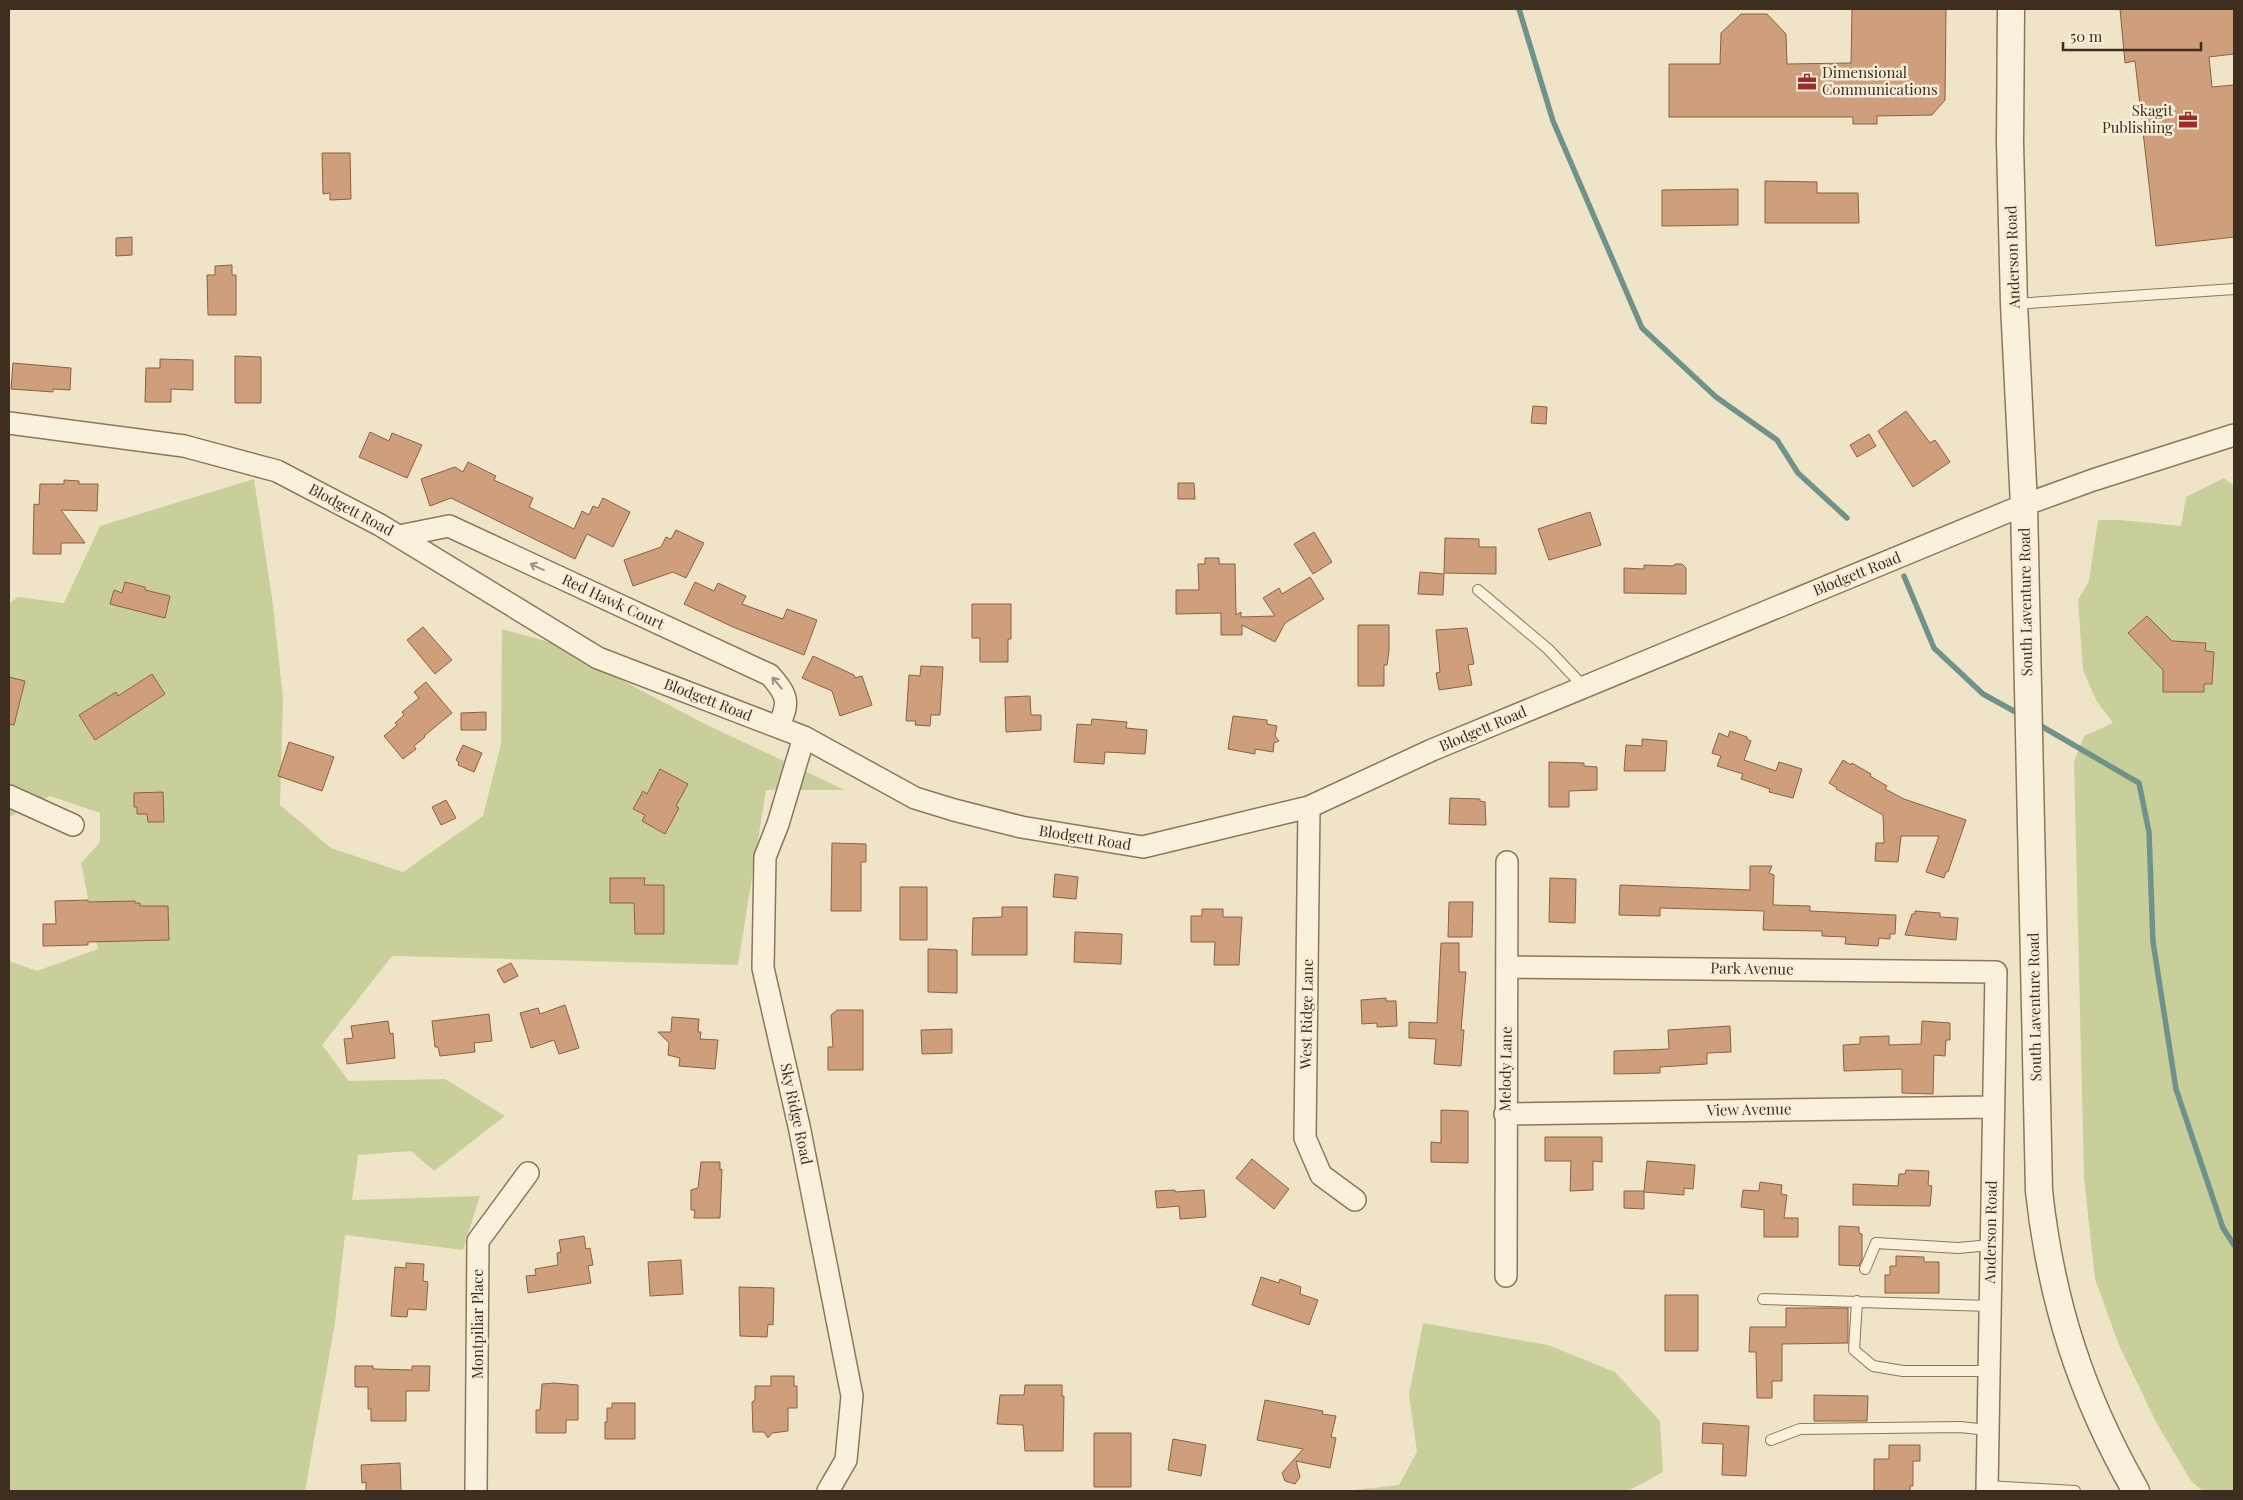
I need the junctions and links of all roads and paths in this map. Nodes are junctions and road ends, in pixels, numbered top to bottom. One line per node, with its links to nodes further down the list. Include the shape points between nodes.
1 (2011, 9): 3 (street, Anderson Road)
2 (2234, 289): 3 (lane)
3 (2014, 304): 6 (street, Anderson Road)
4 (9, 423): 7 (street, Blodgett Road, via 184,446 277,471)
5 (2234, 435): 6 (street, Blodgett Road)
6 (2024, 505): 9 (street, Blodgett Road); 35 (street, South Laventure Road, via 2038,1155 2043,1226 2056,1297 2076,1366 2104,1432)
7 (399, 536): 10 (street, Blodgett Road, via 598,658); 10 (street, Red Hawk Court, one-way to 7, via 786,711 784,692 770,675 449,526)
8 (1478, 590): 9 (lane, via 1548,649)
9 (1584, 687): 13 (street, Blodgett Road, via 1432,750)
10 (778, 727): 11 (street, Blodgett Road)
11 (804, 737): 13 (street, Blodgett Road, via 916,798 946,808 1021,827 1143,847); 33 (street, Sky Ridge Road, via 765,857 763,968 799,1126 852,1396 846,1460)
12 (9, 796): 14 (street)
13 (1309, 808): 21 (street, West Ridge Lane, via 1305,1138 1321,1175)
14 (73, 825)
15 (1507, 862): 16 (street, Melody Lane)
16 (1508, 967): 17 (street, Park Avenue); 19 (street, Melody Lane)
17 (1996, 972): 18 (street, Anderson Road)
18 (1993, 1107): 19 (street, View Avenue); 22 (street, Anderson Road)
19 (1505, 1114): 24 (street, Melody Lane)
20 (528, 1173): 32 (street, Montpiliar Place, via 478,1241)
21 (1355, 1200)
22 (1991, 1245): 23 (lane, via 1958,1248 1876,1243); 27 (street, Anderson Road)
23 (1865, 1269)
24 (1506, 1276)
25 (1763, 1299): 26 (lane)
26 (1857, 1301): 27 (lane); 28 (lane, via 1854,1350 1873,1366 1903,1371)
27 (1990, 1306): 28 (street, Anderson Road)
28 (1989, 1371): 29 (street, Anderson Road)
29 (1988, 1430): 30 (lane, via 1960,1427 1800,1429); 31 (street, Anderson Road)
30 (1771, 1440)
31 (1987, 1489): 34 (lane)
32 (476, 1491)
33 (828, 1491)
34 (2075, 1491)
35 (2136, 1491)

